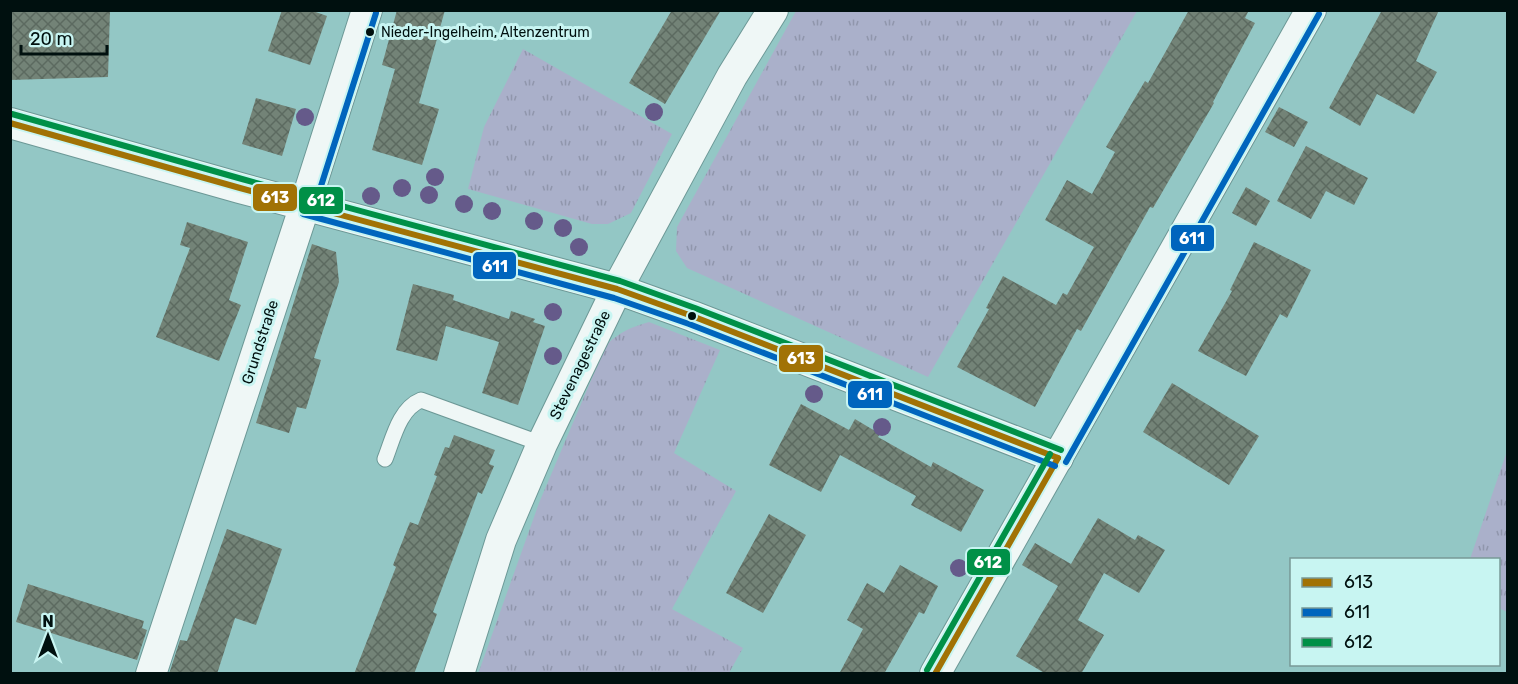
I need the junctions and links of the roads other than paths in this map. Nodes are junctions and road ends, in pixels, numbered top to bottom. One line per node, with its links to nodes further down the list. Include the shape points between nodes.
1 (367, 10): 5 (street, Grundstraße)
2 (772, 10): 6 (street, Stevenagestraße)
3 (1311, 10): 8 (street)
4 (10, 123): 5 (street)
5 (305, 206): 6 (street); 10 (street, Grundstraße)
6 (617, 289): 7 (street, Stevenagestraße); 8 (street)
7 (542, 444): 9 (lane, via 421,400 412,403 403,415); 11 (street, Stevenagestraße, via 501,540)
8 (1058, 458): 12 (street)
9 (385, 459)
10 (152, 674)
11 (459, 674)
12 (935, 674)

